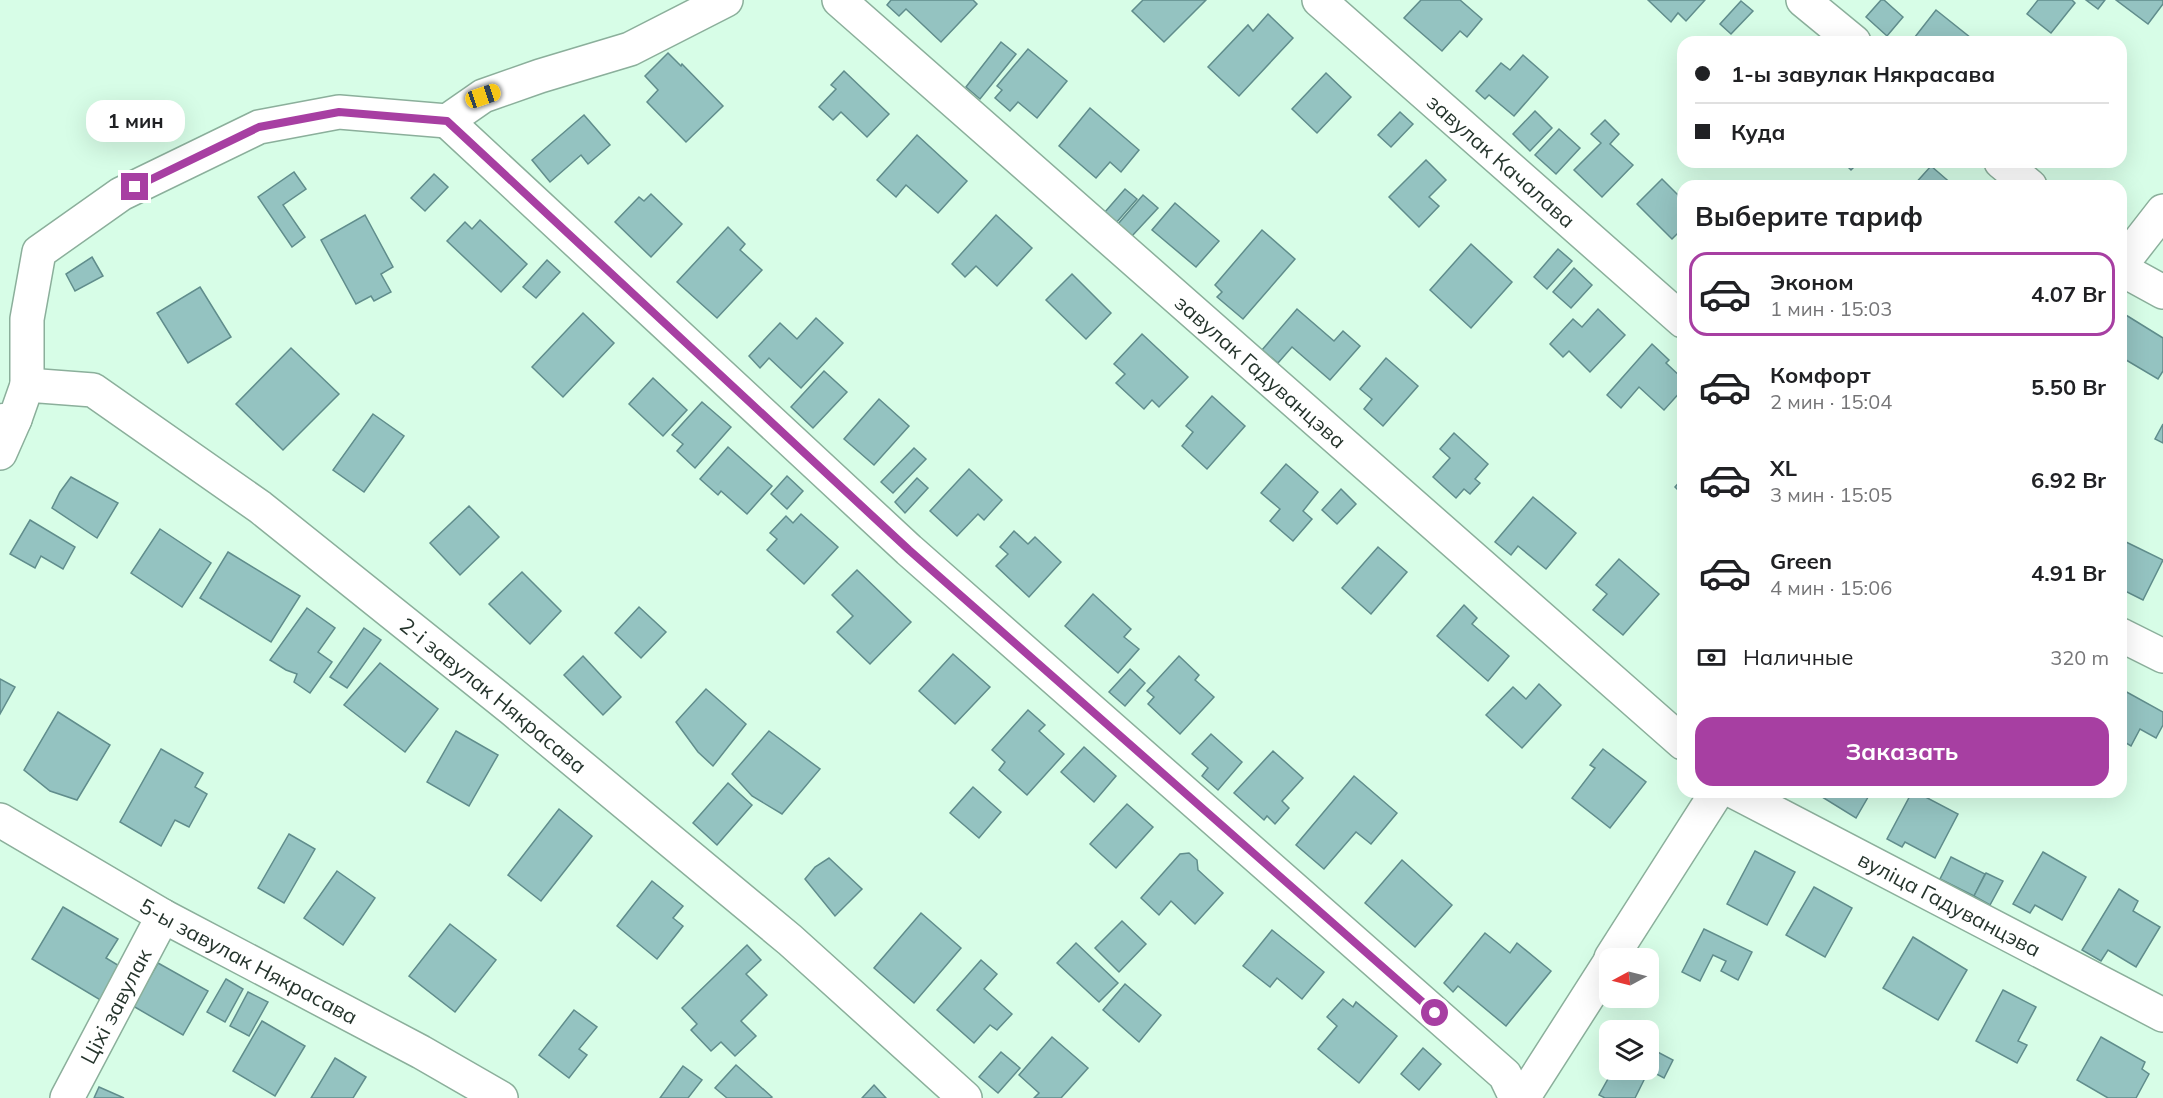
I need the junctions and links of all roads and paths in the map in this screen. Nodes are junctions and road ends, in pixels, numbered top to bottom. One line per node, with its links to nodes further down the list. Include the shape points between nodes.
1 (726, 0): 6 (street, via 630,49 483,96)
2 (838, 0): 19 (street, завулак Гадуванцэва)
3 (1319, 0): 13 (street, завулак Качалава)
4 (1803, 0): 5 (street)
5 (1847, 36)
6 (447, 121): 14 (street, via 339,112 259,127 121,194 39,252 27,319); 30 (street, via 909,550 1505,1075)
7 (2008, 168): 8 (street)
8 (2023, 180)
9 (2163, 211): 10 (street)
10 (2127, 259)
11 (2127, 271): 12 (street)
12 (2163, 292)
13 (1677, 316)
14 (27, 385): 15 (street); 29 (street, 2-і завулак Някрасава, via 93,390 260,507 790,940)
15 (8, 420): 16 (street)
16 (0, 453)
17 (2127, 638): 18 (street)
18 (2163, 656)
19 (1677, 738)
20 (1713, 798): 24 (street)
21 (1747, 798): 26 (street, вуліца Гадуванцэва)
22 (0, 820): 23 (street, 5-ы завулак Някрасава)
23 (163, 916): 27 (street, Ціхі завулак); 28 (street, 5-ы завулак Някрасава)
24 (1618, 948)
25 (1599, 977): 31 (street)
26 (2163, 1015)
27 (68, 1098)
28 (501, 1098)
29 (965, 1098)
30 (1516, 1098)
31 (1523, 1098)

